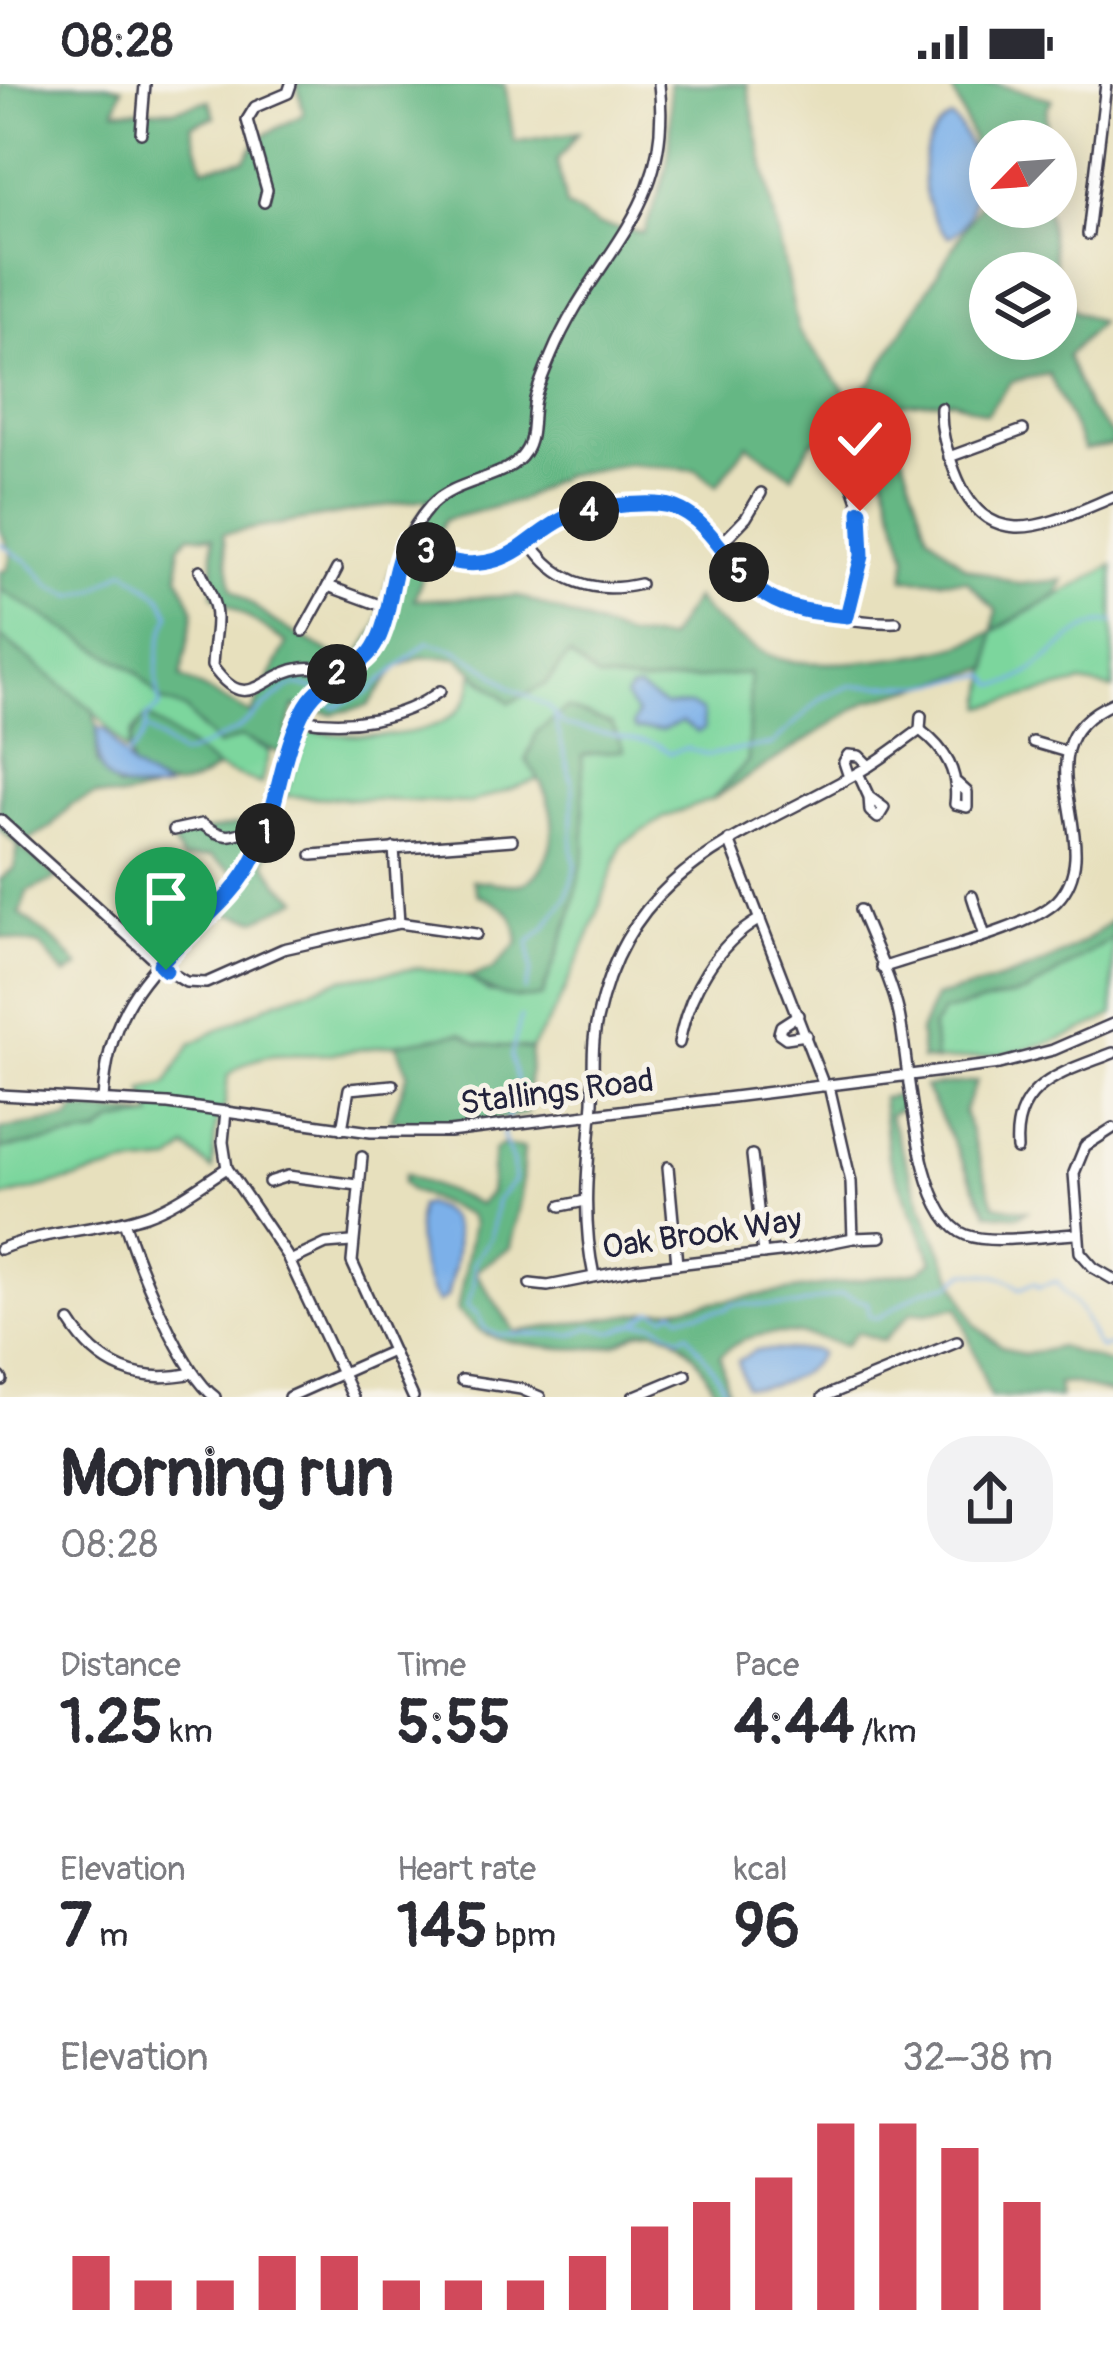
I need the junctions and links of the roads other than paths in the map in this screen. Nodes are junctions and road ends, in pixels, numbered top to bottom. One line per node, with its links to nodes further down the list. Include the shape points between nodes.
1 (145, 84): 5 (street)
2 (291, 84): 6 (street, via 247,120)
3 (659, 84): 14 (street, via 662,132 650,188 563,329 537,393 526,450 508,467 444,494)
4 (1106, 84): 7 (street)
5 (141, 133)
6 (264, 202)
7 (1088, 234)
8 (941, 408): 10 (street)
9 (1023, 430): 10 (street)
10 (950, 457): 13 (street, via 970,503 1002,525 1043,526)
11 (849, 478): 22 (street, via 863,542)
12 (761, 493): 16 (street)
13 (1113, 497)
14 (406, 542): 15 (street, via 472,565); 21 (street)
15 (530, 542): 16 (street, via 580,513 657,504 691,515); 19 (street, via 551,568 578,583)
16 (718, 547): 22 (street, via 771,599)
17 (337, 569): 20 (street)
18 (200, 570): 25 (street, via 220,622 212,666 231,686 255,690 304,667)
19 (640, 584)
20 (328, 586): 21 (street); 24 (street)
21 (385, 607): 25 (street, via 374,649)
22 (847, 616): 23 (street)
23 (896, 622)
24 (303, 631)
25 (340, 673): 29 (street)
26 (440, 691): 29 (street, via 368,721)
27 (1113, 703): 32 (street, via 1085,720)
28 (921, 716): 30 (street)
29 (300, 719): 38 (street)
30 (920, 730): 33 (street); 35 (street, via 944,752)
31 (1033, 742): 32 (street)
32 (1066, 752): 48 (street, via 1077,851 1072,881 1045,911)
33 (868, 766): 34 (street); 34 (street, via 848,755 844,765)
34 (853, 775): 36 (street); 41 (street)
35 (957, 783)
36 (869, 797)
37 (0, 820): 50 (street)
38 (269, 824): 39 (street, via 234,838 202,824); 50 (street, via 238,887)
39 (174, 830)
40 (512, 839): 42 (street)
41 (729, 840): 46 (street); 63 (street, via 661,892 623,946 596,1025)
42 (394, 848): 43 (street); 47 (street)
43 (312, 855)
44 (972, 896): 48 (street)
45 (860, 910): 51 (street)
46 (760, 919): 52 (street); 55 (street, via 704,975)
47 (399, 923): 49 (street); 50 (street, via 283,949 206,983 182,981)
48 (984, 933): 51 (street)
49 (476, 934)
50 (160, 964): 61 (street, via 112,1031)
51 (882, 968): 57 (street)
52 (798, 1015): 54 (street); 54 (street, via 779,1033)
53 (1113, 1024): 57 (street, Stallings Road, via 1035,1056)
54 (806, 1035): 59 (street)
55 (679, 1043)
56 (1113, 1053): 66 (street, via 1037,1088 1019,1118)
57 (910, 1076): 59 (street, Stallings Road); 76 (street, via 924,1166 944,1221 986,1239)
58 (393, 1084): 65 (street, via 349,1089)
59 (826, 1086): 63 (street, Stallings Road); 77 (street, via 851,1182)
60 (0, 1095): 61 (street, Stallings Road)
61 (103, 1100): 62 (street, Stallings Road)
62 (226, 1111): 65 (street, Stallings Road); 69 (street)
63 (591, 1115): 65 (street, Stallings Road, via 411,1133); 73 (street)
64 (1113, 1128): 76 (street, via 1092,1139 1075,1163)
65 (342, 1129)
66 (1017, 1149)
67 (752, 1155): 81 (street)
68 (362, 1156): 72 (street)
69 (227, 1168): 75 (street, via 179,1201); 82 (street)
70 (668, 1168): 83 (street)
71 (269, 1182): 72 (street, via 288,1176)
72 (358, 1185): 79 (street)
73 (586, 1201): 74 (street); 84 (street)
74 (561, 1206)
75 (124, 1221): 80 (street); 90 (street)
76 (1076, 1234): 85 (street, via 1085,1260)
77 (854, 1238): 78 (street, Oak Brook Way); 81 (street, Oak Brook Way)
78 (881, 1238)
79 (351, 1242): 82 (street); 89 (street, via 354,1268)
80 (0, 1249)
81 (764, 1254): 83 (street, Oak Brook Way)
82 (290, 1261): 91 (street)
83 (677, 1264): 84 (street, Oak Brook Way)
84 (594, 1276): 86 (street, Oak Brook Way)
85 (1113, 1279)
86 (530, 1284)
87 (70, 1322): 90 (street, via 122,1370)
88 (957, 1342): 102 (street)
89 (392, 1351): 91 (street); 98 (street)
90 (192, 1373): 95 (street)
91 (342, 1373): 96 (street); 97 (street)
92 (686, 1375): 101 (street)
93 (462, 1380): 94 (street)
94 (483, 1384): 99 (street); 100 (street)
95 (215, 1397)
96 (289, 1397)
97 (353, 1397)
98 (413, 1397)
99 (481, 1397)
100 (539, 1397)
101 (633, 1397)
102 (823, 1397)

